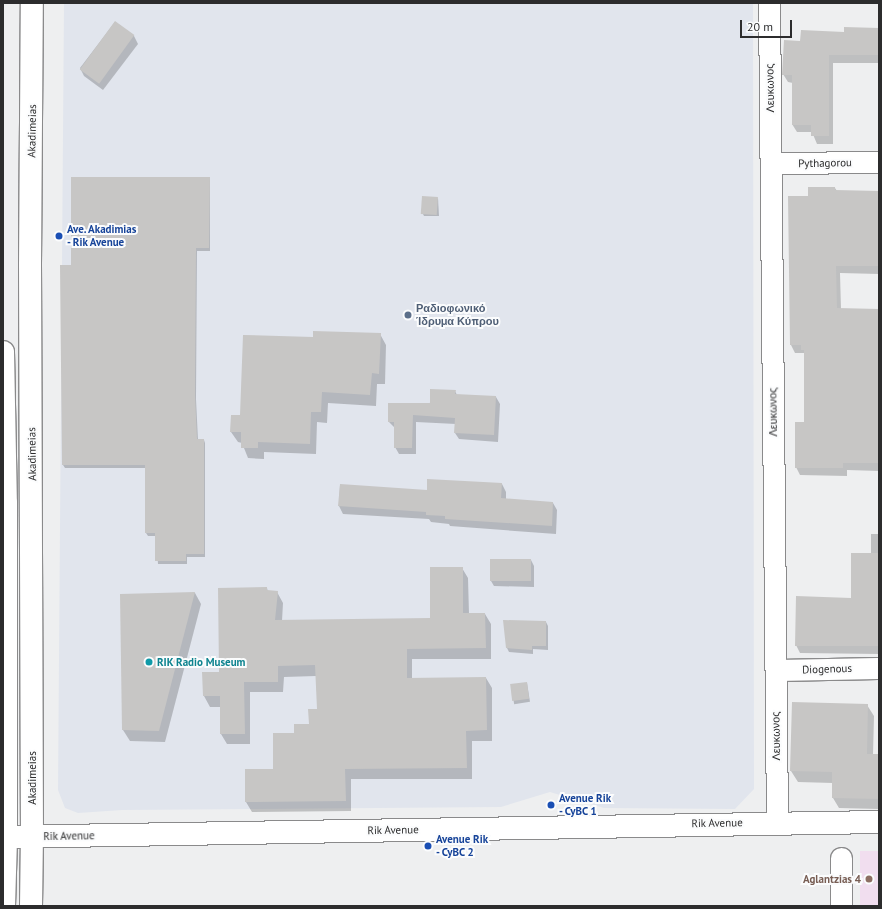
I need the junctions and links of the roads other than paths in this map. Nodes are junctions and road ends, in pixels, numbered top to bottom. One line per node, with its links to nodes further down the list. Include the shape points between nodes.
1 (32, 3): 11 (main road, Akadimeias)
2 (769, 3): 4 (street, Λευκωνος)
3 (879, 162): 4 (street, Pythagorou)
4 (771, 163): 7 (street, Λευκωνος)
5 (3, 352): 10 (main road, via 6,503)
6 (879, 668): 7 (street, Diogenous)
7 (776, 670): 8 (street, Λευκωνος)
8 (777, 822): 9 (main road, Rik Avenue); 11 (main road, Rik Avenue)
9 (879, 822)
10 (4, 837): 11 (main road, Rik Avenue); 13 (main road)
11 (32, 837): 14 (main road, Akadimeias)
12 (841, 858): 15 (street)
13 (4, 906)
14 (31, 906)
15 (840, 906)

